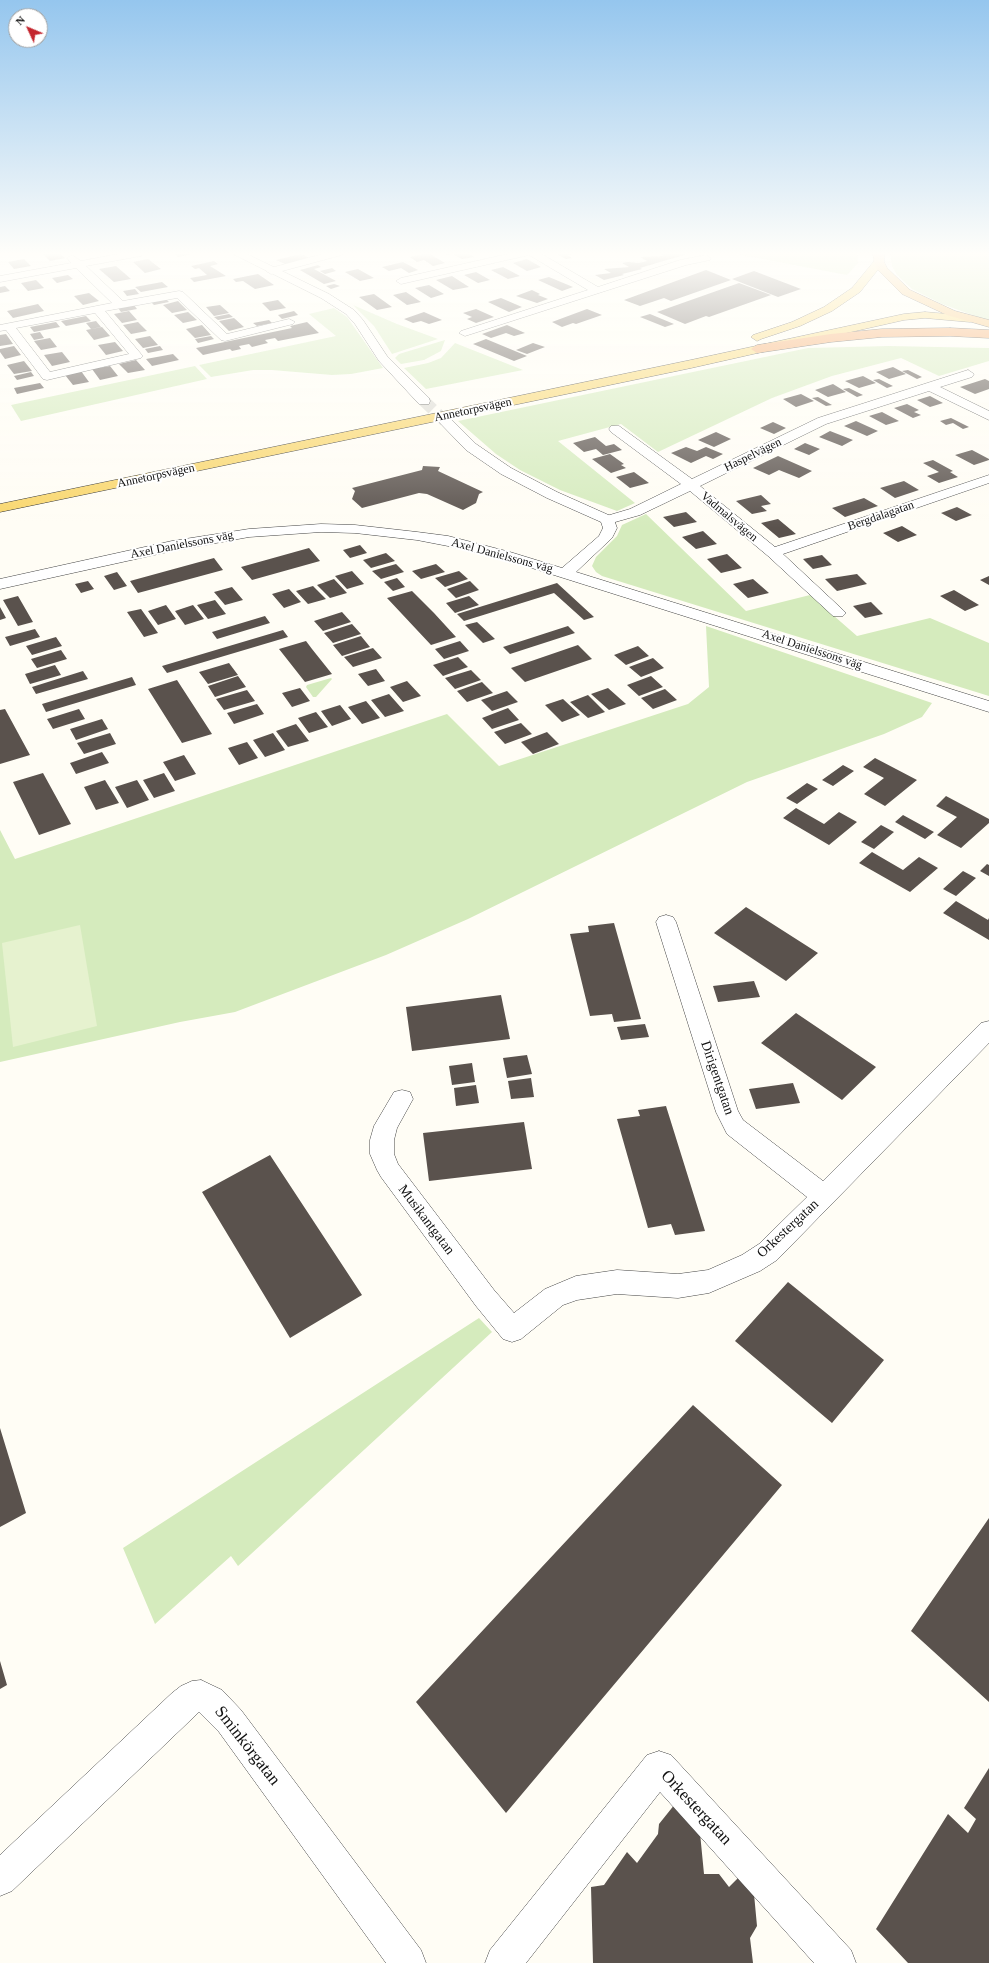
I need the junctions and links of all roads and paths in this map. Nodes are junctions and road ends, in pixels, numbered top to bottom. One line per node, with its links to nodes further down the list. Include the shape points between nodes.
1 (19, 345): 2 (street, via 47,376 136,356)
2 (127, 345)
3 (374, 345): 11 (street, via 383,358)
4 (719, 345): 9 (main road)
5 (777, 345): 7 (main road, Annetorpsvägen)
6 (787, 345): 7 (highway)
7 (757, 349): 18 (main road, Annetorpsvägen)
8 (968, 374): 10 (street, Haspelvägen)
9 (552, 380)
10 (931, 387): 13 (street); 17 (street, Haspelvägen, via 822,421)
11 (429, 402): 12 (main road, Annetorpsvägen)
12 (410, 408)
13 (989, 416)
14 (445, 422): 19 (street, via 471,448 506,471)
15 (615, 429): 17 (street, Vadmalsvägen)
16 (989, 479): 20 (street, Bergdalagatan)
17 (691, 485): 19 (street, Haspelvägen, via 635,512); 20 (street, Vadmalsvägen)
18 (0, 509)
19 (608, 520): 21 (street, via 610,528 605,538)
20 (773, 554): 23 (street, Vadmalsvägen)
21 (566, 574): 22 (street, Axel Danielssons väg, via 448,541 321,528 285,529 213,538); 24 (street, Axel Danielssons väg)
22 (0, 584)
23 (838, 613)
24 (989, 707)
25 (666, 922): 28 (street, Dirigentgatan, via 727,1112 735,1127)
26 (989, 1029): 28 (street, Orkestergatan)
27 (402, 1099): 29 (street, Musikantgatan, via 386,1126 382,1140 382,1154 388,1170)
28 (824, 1196): 29 (street, Orkestergatan, via 768,1252 751,1263 709,1281 678,1286 617,1282 576,1288 554,1297)
29 (512, 1330)
30 (0, 1879): 31 (street, Sminkörgatan, via 183,1704 192,1697 201,1696 211,1701 230,1721)
31 (408, 1963)
32 (502, 1963): 33 (street, Orkestergatan, via 659,1767)
33 (838, 1963)

